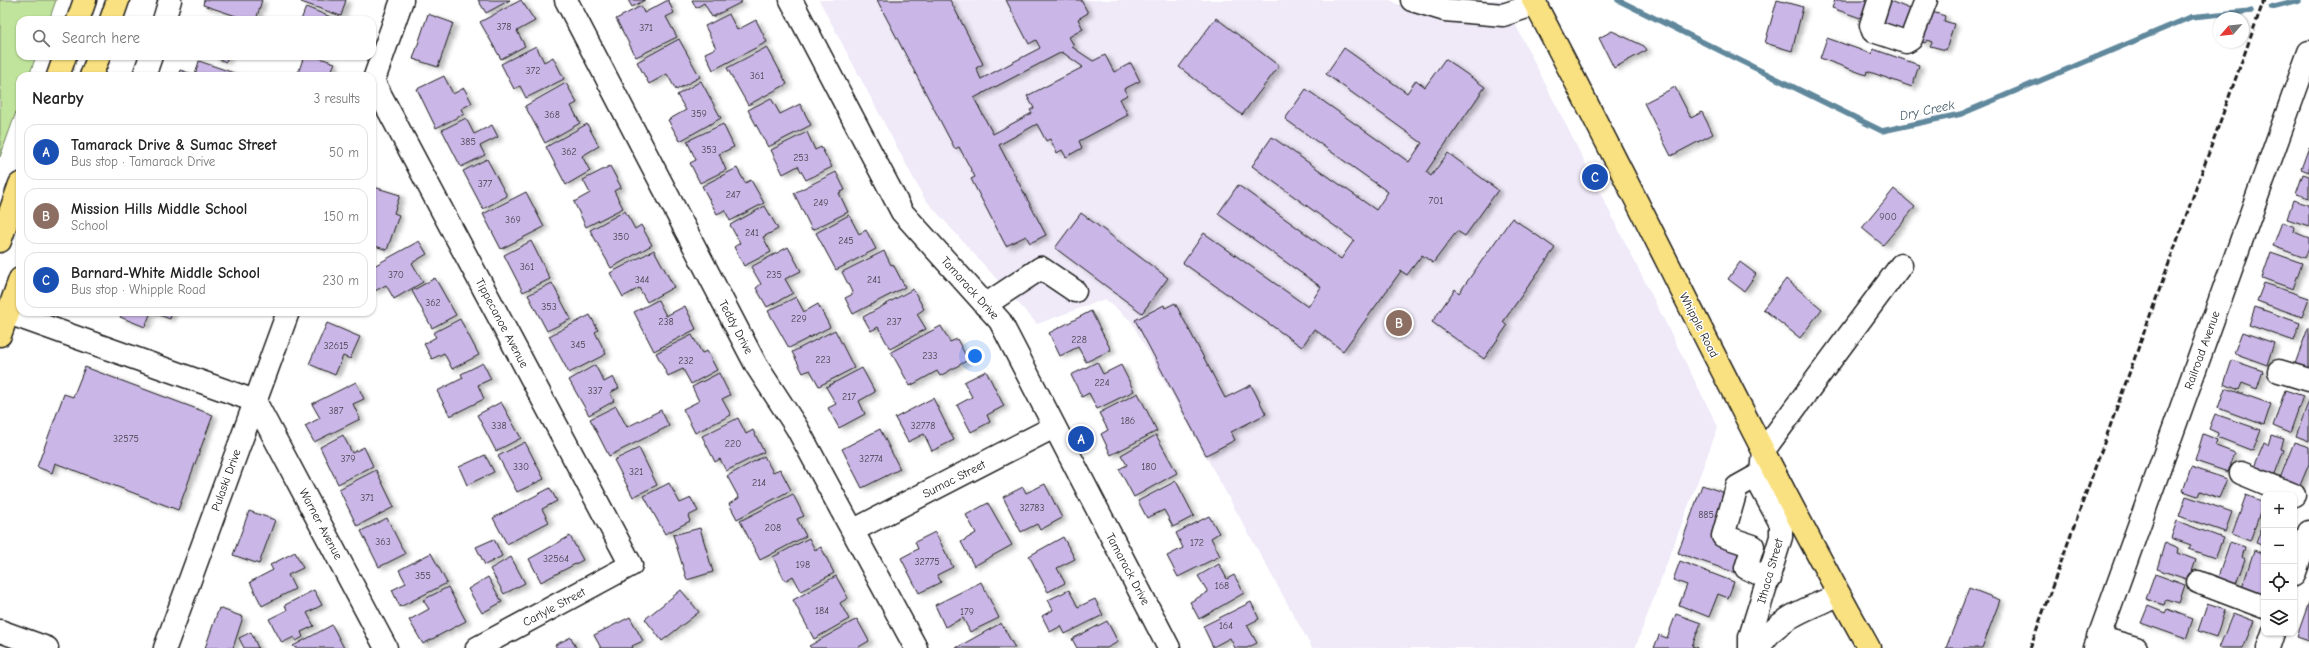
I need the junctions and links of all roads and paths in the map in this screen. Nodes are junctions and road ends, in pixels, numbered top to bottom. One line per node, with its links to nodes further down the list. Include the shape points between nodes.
1 (85, 0): 11 (main road)
2 (118, 0): 12 (main road)
3 (170, 0): 13 (street)
4 (402, 0): 21 (street)
5 (566, 0): 44 (street, Teddy Drive, via 756,365 797,428)
6 (791, 0): 28 (street, Tamarack Drive, via 902,212)
7 (1412, 0): 10 (street, via 1445,10 1503,15)
8 (1879, 0): 9 (street, via 1871,25 1873,31 1906,42 1911,39)
9 (1926, 0)
10 (1534, 2): 38 (main road, Whipple Road)
11 (79, 16)
12 (112, 16)
13 (165, 16)
14 (2309, 52): 54 (street, Railroad Avenue)
15 (64, 60): 18 (main road)
16 (97, 60): 19 (main road)
17 (150, 60): 20 (street)
18 (59, 72)
19 (93, 72)
20 (145, 72)
21 (376, 74)
22 (376, 89): 46 (street, Tippecanoe Avenue)
23 (16, 195): 24 (main road)
24 (0, 241)
25 (1901, 265): 38 (street)
26 (16, 290): 29 (main road)
27 (1075, 291): 28 (street, via 1041,268)
28 (985, 304): 37 (street, Tamarack Drive, via 1000,321)
29 (8, 313): 30 (street); 33 (main road)
30 (16, 316)
31 (16, 316): 36 (street)
32 (287, 316): 36 (street, Pulaski Drive)
33 (0, 335)
34 (2279, 371): 35 (street)
35 (2309, 380)
36 (255, 401): 56 (street, Pulaski Drive); 57 (street, Warner Avenue)
37 (1054, 427): 44 (street, Sumac Street); 60 (street, Tamarack Drive)
38 (1764, 450): 39 (street, Ithaca Street); 50 (main road, Whipple Road)
39 (1762, 473): 48 (street, Ithaca Street, via 1761,487 1781,524 1781,537); 48 (street, via 1737,487 1723,536 1754,546 1746,568)
40 (2241, 473): 41 (street)
41 (2287, 492)
42 (2297, 496): 43 (street)
43 (2309, 501)
44 (854, 530): 59 (street, Teddy Drive)
45 (2309, 532): 47 (street)
46 (631, 565): 58 (street, Carlyle Street)
47 (2297, 566)
48 (1770, 579): 61 (street, Ithaca Street, via 1750,637)
49 (2198, 582): 51 (street)
50 (1839, 595): 62 (street, via 1778,624); 63 (main road, Whipple Road)
51 (2261, 606)
52 (2272, 636): 65 (street)
53 (4, 638): 55 (street)
54 (2096, 642): 64 (street)
55 (47, 648)
56 (166, 648)
57 (386, 648)
58 (477, 648)
59 (916, 648)
60 (1169, 648)
61 (1750, 648)
62 (1759, 648)
63 (1869, 648)
64 (2136, 648)
65 (2268, 648)

